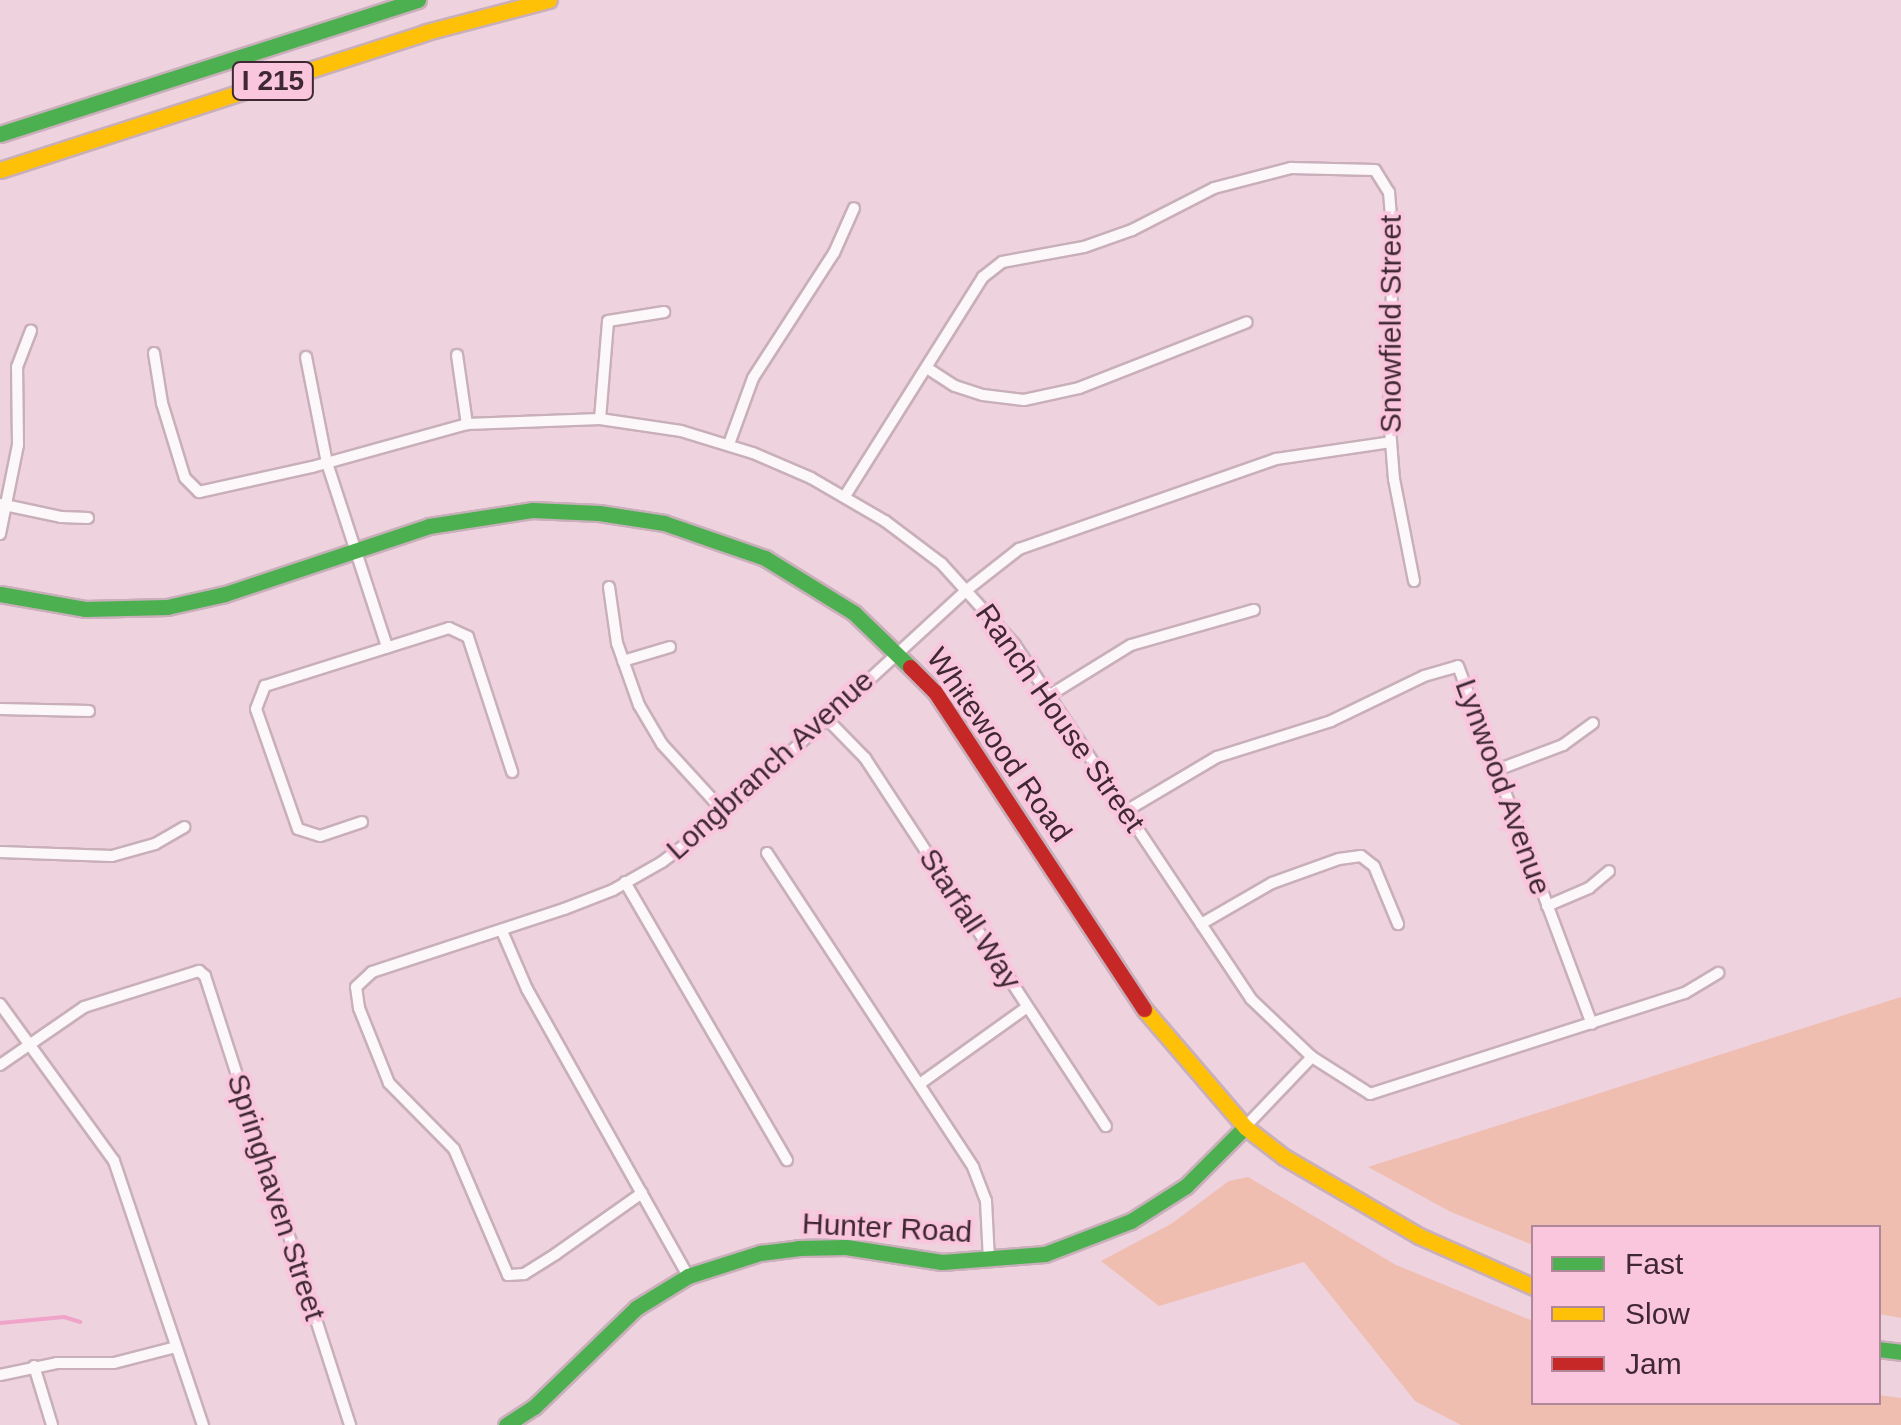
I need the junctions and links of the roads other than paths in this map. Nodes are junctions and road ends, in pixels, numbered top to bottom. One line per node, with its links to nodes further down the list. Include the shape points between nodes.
1 (418, 0): 3 (main road, I 215)
2 (548, 0): 4 (main road, I 215, via 426,32)
3 (0, 134)
4 (0, 170)
5 (854, 208): 16 (street, via 834,254 753,378)
6 (664, 312): 13 (street, via 608,322)
7 (1247, 322): 12 (street, via 1079,388 1024,400 983,396)
8 (30, 331): 19 (street, via 17,367 18,446)
9 (154, 352): 17 (street, Ranch House Street, via 185,478 199,492)
10 (457, 355): 14 (street)
11 (306, 357): 17 (street)
12 (926, 368): 15 (street, Snowfield Street, via 983,278 1002,262 1084,247 1214,188 1291,168 1375,170 1389,192 1394,242); 18 (street)
13 (600, 418): 14 (street, Ranch House Street); 16 (street, Ranch House Street)
14 (467, 424): 17 (street, Ranch House Street)
15 (1391, 442): 23 (street, Snowfield Street); 25 (street, Longbranch Avenue, via 1276,458 1019,548)
16 (729, 444): 18 (street, Ranch House Street)
17 (327, 463): 22 (street)
18 (846, 496): 25 (street, Ranch House Street, via 914,541)
19 (4, 506): 20 (street); 21 (street)
20 (88, 518)
21 (0, 534)
22 (356, 551): 26 (main road, Whitewood Road, via 167,606 85,609); 28 (street); 30 (main road, Whitewood Road, via 429,526 501,513 630,516 704,534 776,564 833,598)
23 (1414, 581)
24 (609, 587): 31 (street)
25 (968, 588): 30 (street, Longbranch Avenue); 32 (street, Ranch House Street)
26 (0, 594)
27 (1254, 610): 32 (street, via 1131,645)
28 (386, 646): 38 (street, via 449,628 468,637); 41 (street, via 265,686 256,709 298,828 320,836)
29 (670, 647): 31 (street)
30 (898, 651): 35 (street, Longbranch Avenue); 60 (main road, Whitewood Road, via 970,740 1158,1031)
31 (623, 661): 40 (street, via 662,744)
32 (1050, 695): 39 (street, Ranch House Street)
33 (0, 709): 34 (street)
34 (90, 710)
35 (826, 718): 40 (street, Longbranch Avenue); 53 (street, Starfall Way, via 864,758)
36 (1594, 723): 37 (street, via 1562,745)
37 (1496, 770): 39 (street, Lynwood Avenue, via 1458,666 1331,721 1218,758); 47 (street, Lynwood Avenue)
38 (512, 772)
39 (1126, 811): 48 (street, Ranch House Street)
40 (724, 813): 46 (street, Longbranch Avenue)
41 (362, 822)
42 (184, 827): 43 (street, via 112,856)
43 (0, 852)
44 (767, 852): 58 (street)
45 (1609, 871): 47 (street)
46 (626, 882): 50 (street, Longbranch Avenue); 61 (street)
47 (1546, 906): 54 (street, Lynwood Avenue)
48 (1202, 924): 49 (street, via 1272,883 1361,856 1374,866); 56 (street, Ranch House Street, via 1251,999)
49 (1398, 924)
50 (502, 931): 62 (street, via 527,989); 62 (street, Longbranch Avenue, via 372,972 356,987 388,1083 454,1149 508,1275 524,1274)
51 (1718, 972): 54 (street, via 1685,993)
52 (0, 1004): 55 (street)
53 (1027, 1006): 58 (street); 59 (street, Starfall Way)
54 (1592, 1024): 56 (street, Ranch House Street, via 1378,1094)
55 (26, 1046): 57 (street); 66 (street, via 114,1161); 71 (street, Springhaven Street, via 84,1007 200,971 205,976)
56 (1312, 1057): 60 (street, Hunter Road)
57 (0, 1066)
58 (922, 1083): 63 (street, via 974,1167 986,1201)
59 (1106, 1126)
60 (1245, 1127): 63 (main road, Hunter Road, via 1186,1186 1131,1221 1045,1254); 65 (main road, Whitewood Road, via 1419,1236)
61 (787, 1160)
62 (642, 1193): 64 (street)
63 (989, 1261): 64 (main road, Hunter Road, via 798,1248)
64 (688, 1276): 72 (main road, Hunter Road, via 636,1308)
65 (1531, 1286)
66 (176, 1347): 67 (street, via 114,1363); 70 (street)
67 (34, 1366): 68 (street); 69 (street)
68 (0, 1374)
69 (52, 1425)
70 (203, 1425)
71 (350, 1425)
72 (506, 1425)

